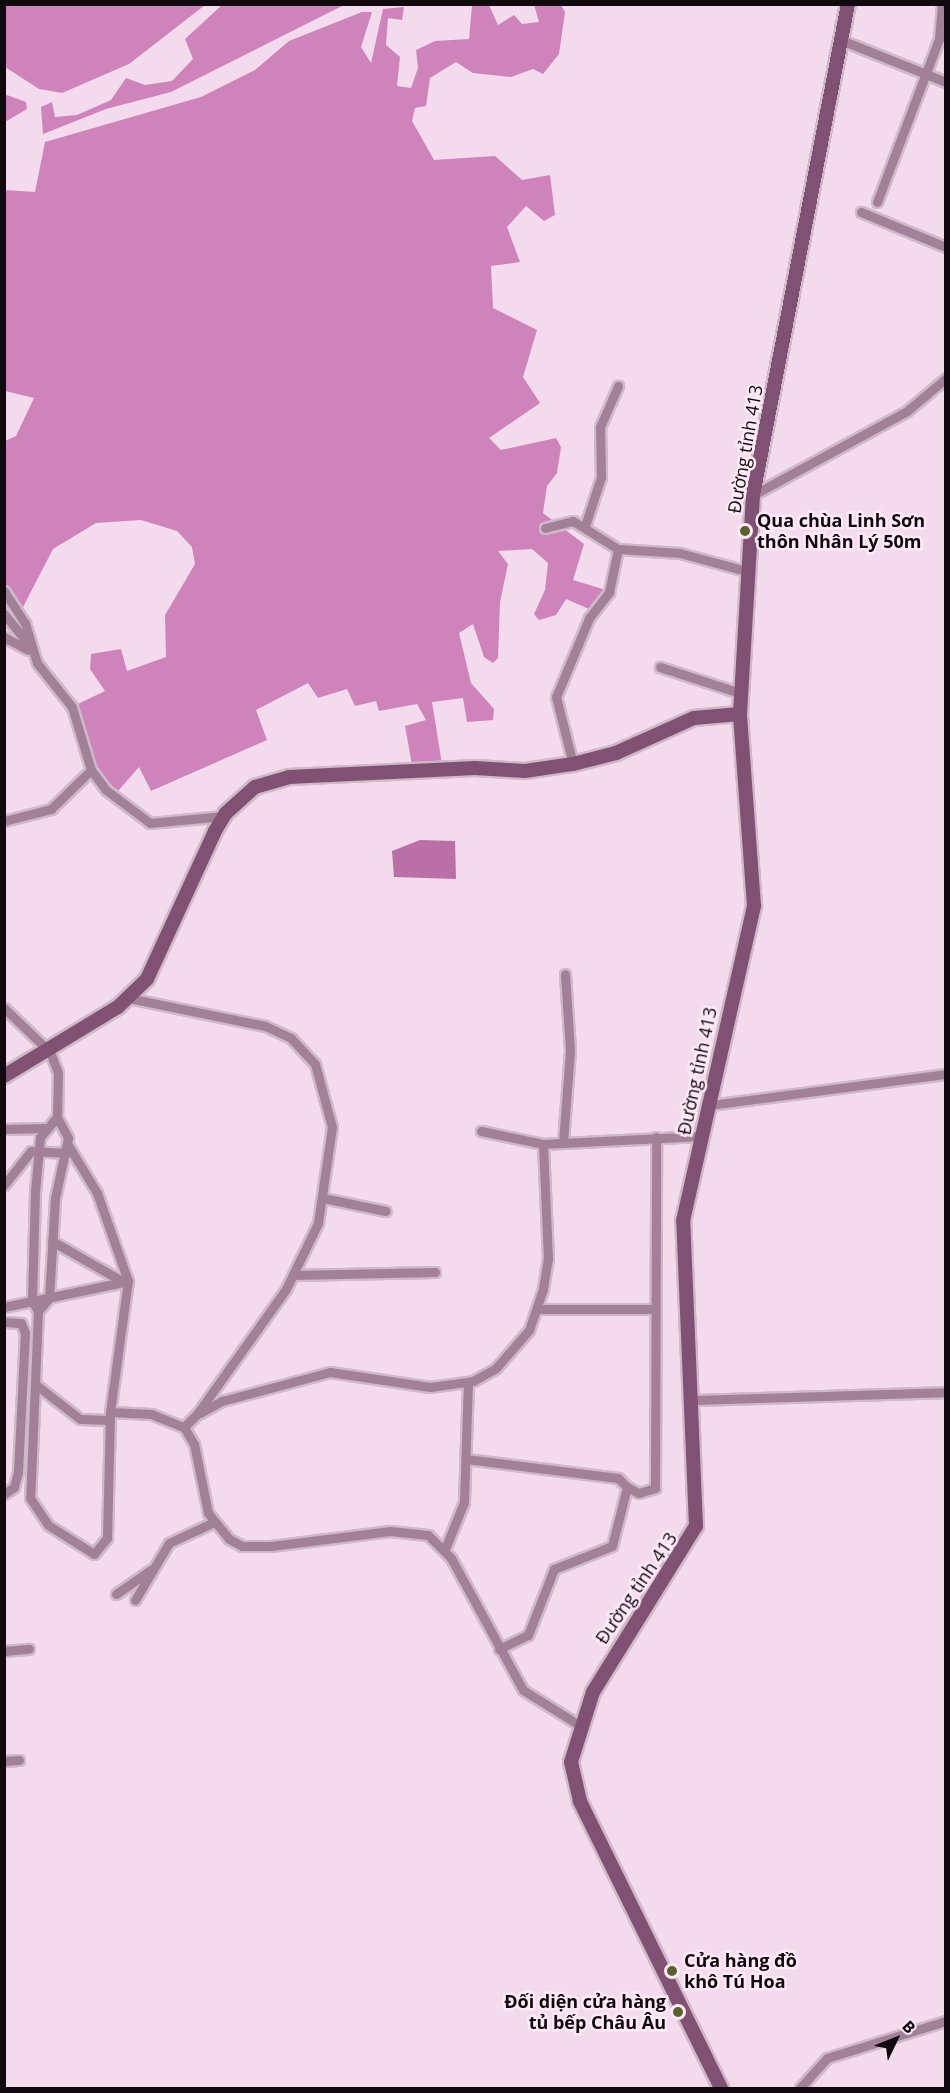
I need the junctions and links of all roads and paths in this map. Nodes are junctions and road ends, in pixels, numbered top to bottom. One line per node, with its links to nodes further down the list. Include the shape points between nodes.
1 (848, 4): 3 (main road, Đường tỉnh 413)
2 (942, 4): 4 (street, via 939,39)
3 (840, 40): 4 (street); 11 (main road, Đường tỉnh 413)
4 (926, 72): 5 (street); 6 (street)
5 (945, 82)
6 (877, 202)
7 (861, 212): 8 (street)
8 (945, 247)
9 (945, 378): 11 (street, via 916,406)
10 (618, 386): 12 (street, via 600,427 601,477)
11 (753, 495): 15 (main road, Đường tỉnh 413)
12 (585, 526): 13 (street, via 563,520); 14 (street)
13 (545, 528)
14 (618, 549): 15 (street, via 680,553); 23 (street, via 609,592 589,618 556,697)
15 (746, 571): 21 (main road, Đường tỉnh 413)
16 (4, 591): 19 (street, via 25,623)
17 (4, 614): 19 (street)
18 (4, 637): 19 (street)
19 (32, 651): 24 (street, via 72,706)
20 (660, 667): 21 (street)
21 (740, 693): 22 (main road, Đường tỉnh 413)
22 (740, 714): 23 (main road, via 694,718 616,753); 33 (main road, Đường tỉnh 413, via 754,906)
23 (573, 764): 25 (main road, via 525,771 476,768 289,777 255,787)
24 (91, 770): 25 (street, via 106,790 144,822 170,825); 26 (street, via 51,808)
25 (224, 816): 28 (main road, via 147,979)
26 (6, 818)
27 (565, 974): 40 (street, via 570,1050)
28 (129, 998): 30 (main road); 45 (street, via 265,1026 303,1047 315,1064 330,1108)
29 (4, 1008): 30 (street)
30 (50, 1052): 32 (main road); 34 (street, via 58,1074)
31 (945, 1074): 33 (street)
32 (4, 1077)
33 (710, 1106): 38 (main road, Đường tỉnh 413)
34 (57, 1117): 35 (street); 43 (street)
35 (46, 1128): 36 (street); 42 (street)
36 (4, 1129)
37 (481, 1131): 41 (street)
38 (702, 1136): 39 (street); 61 (main road, Đường tỉnh 413, via 683,1221)
39 (656, 1137): 40 (street); 54 (street)
40 (563, 1143): 41 (street)
41 (543, 1144): 55 (street, via 548,1258)
42 (39, 1148): 43 (street); 44 (street, via 24,1156); 52 (street)
43 (68, 1149): 47 (street); 50 (street, via 97,1193)
44 (4, 1185)
45 (323, 1198): 46 (street); 49 (street, via 318,1223)
46 (386, 1211)
47 (52, 1241): 50 (street); 51 (street)
48 (435, 1272): 49 (street)
49 (294, 1275): 62 (street)
50 (124, 1281): 51 (street); 63 (street)
51 (49, 1298): 52 (street); 56 (street)
52 (32, 1301): 53 (street); 56 (street)
53 (4, 1307)
54 (652, 1309): 55 (street); 66 (street, via 655,1488 639,1493)
55 (537, 1310): 58 (street, via 508,1358)
56 (38, 1311): 59 (street)
57 (4, 1322): 67 (street, via 21,1323 25,1333 20,1462 14,1487)
58 (468, 1382): 62 (street, via 421,1387 330,1372 222,1401); 65 (street)
59 (35, 1384): 63 (street, via 80,1419); 63 (street, via 32,1505 48,1525 94,1554 107,1538)
60 (945, 1392): 61 (street)
61 (692, 1400): 76 (main road, Đường tỉnh 413, via 696,1526 675,1568 613,1654)
62 (197, 1414): 64 (street)
63 (110, 1416): 64 (street, via 151,1414)
64 (184, 1428): 68 (street)
65 (466, 1459): 66 (street, via 618,1478); 69 (street, via 464,1502)
66 (627, 1487): 74 (street, via 612,1546 554,1569 528,1635)
67 (4, 1494)
68 (214, 1522): 69 (street, via 242,1546 413,1530); 70 (street, via 179,1535)
69 (446, 1549): 74 (street)
70 (152, 1569): 71 (street); 72 (street)
71 (116, 1594)
72 (135, 1600)
73 (29, 1649): 75 (street)
74 (500, 1649): 76 (street, via 523,1690)
75 (4, 1651)
76 (579, 1725): 80 (main road, Đường tỉnh 413, via 571,1762 580,1801)
77 (19, 1760): 78 (street)
78 (4, 1761)
79 (945, 2022): 81 (street, via 827,2058)
80 (721, 2088)
81 (800, 2088)

